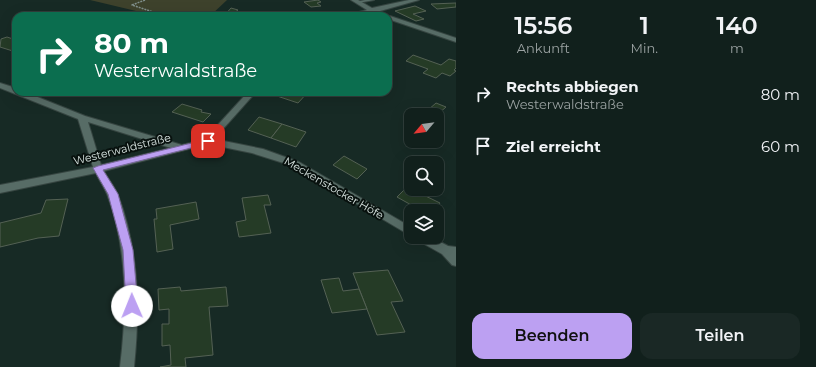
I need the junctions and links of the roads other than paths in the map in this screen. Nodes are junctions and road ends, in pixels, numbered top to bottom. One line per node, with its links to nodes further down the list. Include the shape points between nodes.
1 (372, 0): 3 (lane)
2 (416, 0): 4 (street)
3 (356, 1): 4 (street)
4 (372, 10): 5 (street); 6 (street)
5 (363, 12)
6 (377, 12)
7 (392, 18): 8 (street)
8 (456, 40)
9 (0, 85): 10 (street)
10 (12, 90)
11 (27, 96): 13 (street)
12 (248, 96): 14 (street)
13 (82, 118): 15 (street); 16 (street)
14 (208, 141): 15 (street, Westerwaldstraße); 18 (street, Meckenstocker Höfe, via 276,155 296,164)
15 (180, 147): 16 (street, Westerwaldstraße)
16 (98, 168): 17 (street, Westerwaldstraße); 22 (street, via 113,194 128,250 132,318)
17 (0, 189)
18 (404, 228)
19 (436, 244): 20 (street)
20 (451, 251): 21 (street)
21 (456, 261)
22 (127, 367)

